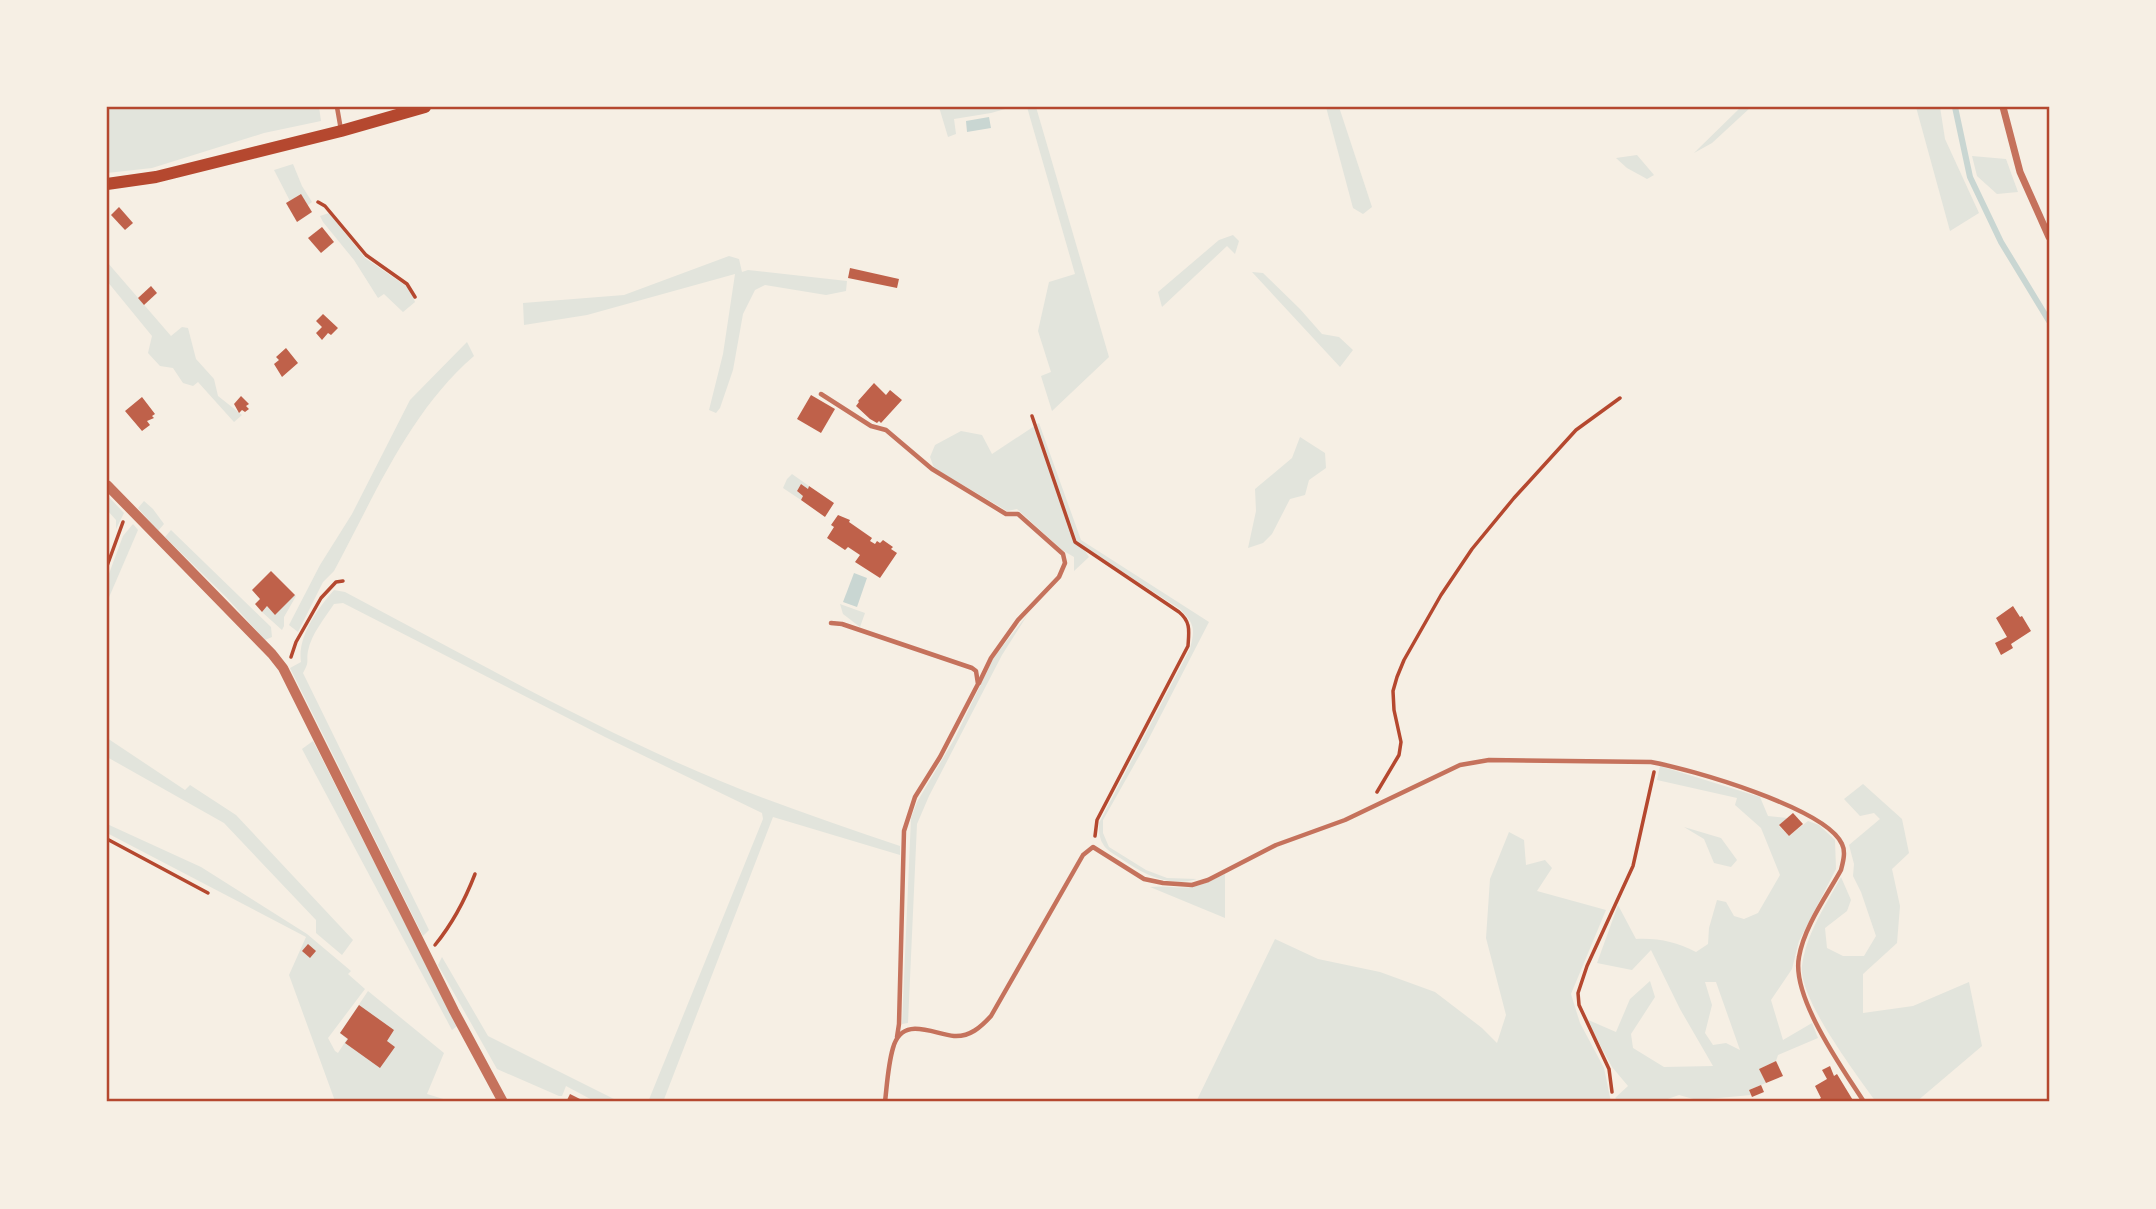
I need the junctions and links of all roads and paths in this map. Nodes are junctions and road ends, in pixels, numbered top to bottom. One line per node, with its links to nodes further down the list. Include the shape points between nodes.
1 (337, 107): 4 (lane)
2 (425, 107): 4 (main road)
3 (2003, 107): 7 (street, via 2020,172)
4 (341, 131): 5 (main road, via 156,177)
5 (107, 184)
6 (318, 202): 8 (path, via 366,255 407,284)
7 (2049, 237)
8 (415, 297)
9 (821, 394): 18 (lane, via 871,426 886,430 932,469 1006,514 1018,514 1063,554 1066,563 1059,577 1018,620)
10 (1620, 398): 20 (path, via 1576,430 1522,488 1441,595 1397,677 1393,691 1399,755)
11 (1032, 416): 22 (path, via 1075,542 1179,612 1190,628 1188,646 1097,820)
12 (107, 485): 13 (street)
13 (129, 508): 14 (path); 17 (street)
14 (107, 566)
15 (343, 581): 17 (path, via 321,598 291,658)
16 (831, 623): 18 (lane, via 972,668)
17 (275, 659): 25 (street)
18 (978, 684): 26 (lane, via 915,797 904,831)
19 (1656, 763): 20 (lane, via 1489,760 1460,765); 27 (path, via 1633,866 1578,993 1579,1005 1609,1069); 30 (lane, via 1806,813 1826,825 1842,844 1841,870 1805,939 1798,975 1813,1018)
20 (1366, 810): 22 (lane, via 1192,885 1144,878)
21 (107, 839): 24 (path)
22 (1093, 847): 26 (lane, via 1083,855 991,1016 978,1029 955,1036 916,1028)
23 (475, 874): 25 (path, via 449,927)
24 (208, 893)
25 (426, 955): 28 (street)
26 (897, 1037): 29 (lane)
27 (1612, 1092)
28 (503, 1102)
29 (885, 1102)
30 (1864, 1102)

